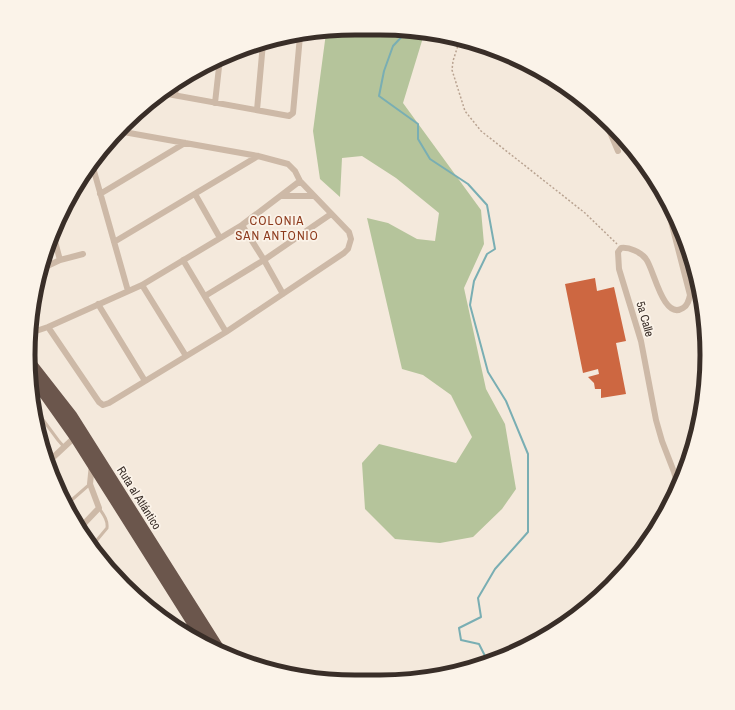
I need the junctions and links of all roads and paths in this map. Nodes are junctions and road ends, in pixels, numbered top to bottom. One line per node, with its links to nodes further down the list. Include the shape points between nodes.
1 (300, 40): 9 (street, via 293,113 289,116)
2 (458, 45): 27 (path, via 452,70 465,111 486,135 585,213)
3 (262, 49): 9 (street)
4 (219, 65): 8 (street)
5 (176, 90): 7 (street)
6 (170, 94): 7 (street)
7 (175, 95): 8 (street)
8 (216, 103): 9 (street)
9 (257, 110)
10 (126, 132): 12 (street)
11 (611, 134): 13 (street)
12 (185, 143): 14 (street); 17 (street)
13 (618, 151)
14 (258, 156): 16 (street, via 288,164 295,170); 18 (street)
15 (94, 170): 17 (street)
16 (300, 181): 19 (street); 20 (street)
17 (100, 194): 25 (street)
18 (195, 194): 24 (street); 25 (street)
19 (281, 196): 20 (street); 23 (street)
20 (314, 196): 21 (street)
21 (331, 214): 31 (street); 35 (street, via 351,236 348,249)
22 (671, 223): 27 (street, 5a Calle, via 690,295 685,307 671,309 646,258 626,247)
23 (242, 225): 24 (street); 31 (street)
24 (220, 238): 30 (street)
25 (114, 242): 34 (street)
26 (55, 244): 29 (street)
27 (621, 248): 50 (street, 5a Calle, via 618,252 618,269 641,341 662,442)
28 (83, 254): 29 (street)
29 (60, 260): 32 (street)
30 (182, 260): 33 (street); 36 (street)
31 (264, 260): 35 (street); 36 (street)
32 (48, 266)
33 (142, 285): 34 (street); 41 (street)
34 (128, 291): 37 (street)
35 (282, 294): 40 (street)
36 (205, 296): 40 (street)
37 (98, 304): 38 (street); 43 (street)
38 (48, 327): 39 (street); 43 (street, via 103,405)
39 (36, 331)
40 (226, 332): 41 (street)
41 (186, 356): 43 (street)
42 (36, 370): 57 (highway, Ruta al Atlántico, via 72,416)
43 (145, 381)
44 (37, 385): 46 (highway, Ruta al Atlántico)
45 (41, 417): 47 (lane)
46 (75, 437): 47 (street); 49 (highway, Ruta al Atlántico)
47 (64, 447): 48 (street)
48 (52, 458)
49 (92, 464): 51 (street); 56 (highway, Ruta al Atlántico)
50 (676, 478)
51 (90, 484): 52 (lane); 53 (street)
52 (70, 501)
53 (99, 508): 54 (street); 55 (lane, via 107,522 107,528)
54 (84, 524)
55 (95, 542)
56 (200, 635)
57 (214, 642)

